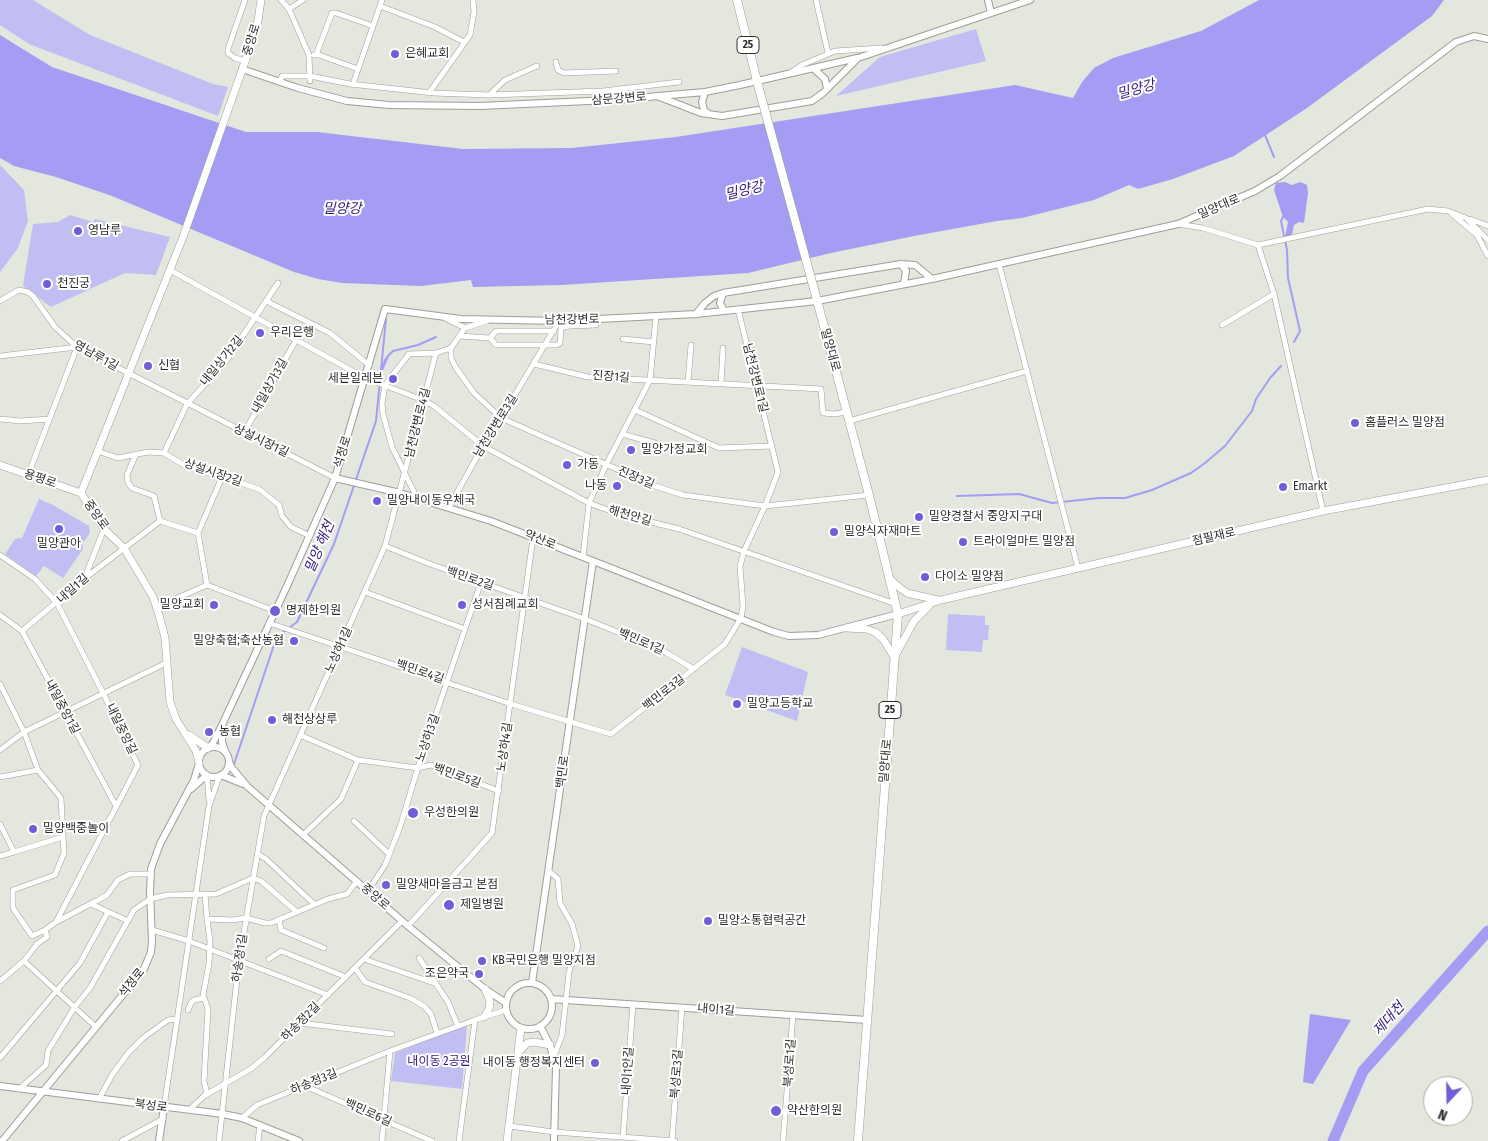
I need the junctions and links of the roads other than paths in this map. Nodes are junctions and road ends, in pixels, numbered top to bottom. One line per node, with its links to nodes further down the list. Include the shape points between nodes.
1 (244, 0): 21 (street, via 228,53)
2 (261, 0): 21 (main road, 중앙로)
3 (281, 0): 11 (street)
4 (303, 0): 11 (street)
5 (473, 0): 15 (street, via 470,35)
6 (737, 0): 30 (main road, 25)
7 (816, 0): 17 (street)
8 (988, 0): 12 (street)
9 (1030, 0): 12 (street, 삼문강변로)
10 (382, 3): 13 (street); 15 (street)
11 (289, 9): 19 (street)
12 (991, 13): 16 (street, 삼문강변로)
13 (374, 26): 18 (street, via 332,13); 26 (street)
14 (1488, 39): 42 (street, 밀양대로, via 1474,36 1456,42 1280,176 1255,191)
15 (464, 42): 36 (street)
16 (885, 48): 17 (street); 20 (street, 삼문강변로)
17 (828, 52): 28 (street)
18 (316, 55): 19 (street); 26 (street)
19 (309, 56): 29 (street)
20 (858, 58): 24 (street); 34 (street, 삼문강변로)
21 (245, 61): 25 (main road, 중앙로)
22 (556, 62): 27 (street, via 558,70 564,73)
23 (537, 66): 37 (street, via 505,80)
24 (814, 68): 28 (street); 34 (street, via 825,79)
25 (242, 69): 31 (street, 삼문강변로); 49 (main road, 중앙로)
26 (358, 69): 33 (street)
27 (616, 71)
28 (788, 73): 30 (street)
29 (310, 78): 31 (street, via 282,76); 33 (street)
30 (756, 81): 35 (street); 57 (main road, 밀양대로 / 25, bridge)
31 (280, 82): 38 (street, 삼문강변로, via 347,101 432,107)
32 (679, 82): 37 (street, via 603,91)
33 (353, 84): 36 (street)
34 (827, 89): 39 (street, 삼문강변로, via 817,98 803,103 722,116)
35 (705, 92): 38 (street); 39 (street, via 702,102)
36 (429, 93): 37 (street)
37 (489, 94)
38 (657, 96): 39 (street, 삼문강변로)
39 (710, 115)
40 (1448, 211): 41 (street); 45 (street, via 1428,209); 46 (street, via 1477,235)
41 (1466, 218): 43 (street); 44 (street)
42 (1178, 224): 45 (street); 48 (street, 밀양대로)
43 (1488, 226)
44 (1488, 240)
45 (1258, 245): 54 (street)
46 (1488, 256)
47 (901, 264): 50 (street, via 915,265); 52 (street, via 906,271); 53 (street)
48 (999, 264): 50 (street, 밀양대로); 84 (street)
49 (170, 270): 61 (street); 85 (main road, 중앙로)
50 (932, 279): 52 (street, 밀양대로)
51 (278, 283): 55 (street)
52 (904, 283): 57 (street, 밀양대로)
53 (723, 293): 59 (street, via 720,303); 60 (street, via 705,303)
54 (1274, 294): 67 (street); 122 (street)
55 (267, 300): 61 (street); 83 (street, via 330,333)
56 (0, 301): 77 (street, 영남루1길, via 19,290 28,292 55,327)
57 (817, 301): 58 (street, 남천강변로); 95 (main road, 밀양대로 / 25)
58 (738, 309): 59 (street, 남천강변로); 91 (street, 남천강변로1길)
59 (724, 311): 60 (street, 남천강변로)
60 (696, 314): 63 (street, 남천강변로)
61 (256, 317): 73 (street); 93 (street, 내일상가2길, via 226,361)
62 (444, 317): 64 (street, 남천강변로); 68 (street); 83 (street, 남천강변로, via 385,309)
63 (656, 317): 65 (street, 남천강변로); 74 (street)
64 (488, 320): 65 (street, 남천강변로); 68 (street)
65 (559, 321): 69 (street, 남천강변로3길)
66 (596, 325): 75 (street, 남천강변로3길, via 561,328 560,343)
67 (1222, 325)
68 (465, 328): 70 (street)
69 (554, 331): 71 (street, via 496,331); 75 (street, 남천강변로3길)
70 (460, 336): 71 (street); 78 (street)
71 (490, 338): 75 (street, via 496,345)
72 (623, 338): 74 (street)
73 (296, 340): 86 (street); 100 (street, 내일상가3길)
74 (654, 342): 87 (street)
75 (546, 345): 82 (street, 남천강변로3길)
76 (692, 345): 88 (street)
77 (77, 347): 81 (street); 85 (street, 영남루1길); 98 (street)
78 (451, 348): 80 (street); 96 (street, 진장3길, via 456,368 474,392)
79 (723, 348): 89 (street)
80 (436, 353): 90 (street, via 410,354); 92 (street, 남천강변로4길)
81 (0, 356)
82 (534, 364): 87 (street, 진장1길, via 588,376); 96 (street, 남천강변로3길)
83 (368, 365): 86 (street, 남천강변로)
84 (1027, 371): 99 (street); 134 (street)
85 (129, 374): 93 (street, 상설시장1길); 105 (main road, 중앙로)
86 (365, 378): 90 (street, 해천안길); 113 (street, 석정로)
87 (650, 380): 88 (street, 진장1길); 94 (street)
88 (688, 382): 89 (street, 진장1길)
89 (720, 384): 91 (street, 진장1길)
90 (385, 385): 92 (street, 해천안길); 111 (street, via 383,414 392,447)
91 (757, 386): 95 (street, 진장1길, via 821,389 823,413); 104 (street, 남천강변로1길)
92 (423, 400): 103 (street, 해천안길); 111 (street, 남천강변로4길)
93 (187, 404): 100 (street, 상설시장1길); 106 (street)
94 (635, 410): 101 (street); 104 (street, via 719,448)
95 (846, 412): 99 (main road, 밀양대로 / 25)
96 (501, 418): 103 (street, 남천강변로3길); 109 (street, 진장3길)
97 (0, 419): 98 (street)
98 (49, 419): 110 (street)
99 (849, 421): 117 (main road, 밀양대로 / 25)
100 (244, 433): 113 (street, 상설시장1길)
101 (622, 434): 102 (street); 109 (street)
102 (655, 443)
103 (483, 446): 119 (street, 해천안길); 121 (street, 남천강변로3길)
104 (772, 446): 120 (street, 남천강변로1길, via 778,472)
105 (97, 451): 107 (street, via 118,458); 115 (main road, 중앙로)
106 (164, 453): 107 (street); 112 (street, 상설시장2길, via 184,465)
107 (136, 454): 123 (street, via 127,475 128,484 154,496)
108 (0, 465): 110 (main road, 용평로)
109 (606, 465): 119 (street); 120 (street, 진장3길, via 683,495)
110 (28, 475): 115 (main road, 용평로)
111 (405, 475): 116 (street, 남천강변로4길); 118 (street)
112 (222, 477): 125 (street); 126 (street, 상설시장2길, via 259,489 279,505 282,516 291,527)
113 (335, 478): 116 (street, 약산로); 126 (street, 석정로)
114 (1488, 480): 122 (main road, 점필재로)
115 (81, 493): 124 (main road, 중앙로)
116 (400, 493): 118 (street, 약산로); 128 (street, 노상하1길)
117 (869, 495): 120 (street, 진장3길); 136 (main road, 밀양대로 / 25)
118 (417, 498): 121 (street, 약산로)
119 (589, 503): 130 (street, 해천안길); 132 (street)
120 (765, 506): 130 (street, 남천강변로1길)
121 (448, 508): 127 (street, 약산로, via 491,520)
122 (1323, 511): 134 (main road, 점필재로)
123 (160, 521): 125 (street); 129 (street, 내일1길)
124 (104, 529): 129 (main road, 중앙로); 135 (street)
125 (198, 533): 138 (street)
126 (310, 536): 146 (street, 석정로)
127 (533, 538): 132 (street, 약산로); 140 (street, 노상하4길)
128 (385, 546): 137 (street, 백민로2길); 139 (street, 노상하1길)
129 (124, 548): 135 (street, 내일1길); 145 (main road, 중앙로)
130 (744, 551): 144 (street, 해천안길); 149 (street, via 740,566)
131 (0, 555): 142 (street, 내일중앙길, via 35,579)
132 (583, 557): 133 (street, 약산로)
133 (593, 561): 149 (street, 약산로); 150 (street, 백민로)
134 (1078, 568): 141 (main road, 점필재로)
135 (85, 578): 142 (street, 내일1길)
136 (890, 579): 141 (main road, 점필재로, via 908,593); 144 (main road, 밀양대로 / 25)
137 (481, 582): 140 (street, 백민로2길); 153 (street, 노상하3길)
138 (207, 585): 145 (street); 146 (street)
139 (365, 592): 153 (street); 155 (street, 노상하1길)
140 (524, 598): 150 (street, 백민로2길); 162 (street, 노상하4길)
141 (941, 600): 143 (main road, 점필재로)
142 (57, 603): 154 (street, 내일1길); 161 (street, 내일중앙길)
143 (932, 603): 147 (main road, 점필재로); 156 (main road, 점필재로, via 920,612)
144 (896, 604): 147 (main road, 밀양대로 / 25)
145 (157, 607): 157 (main road, 중앙로)
146 (275, 611): 151 (street, 석정로)
147 (898, 614): 152 (street, 약산로); 156 (main road, 밀양대로 / 25)
148 (0, 615): 154 (street, 내일중앙1길)
149 (741, 618): 152 (street, 약산로, via 789,636 818,635); 158 (street, 백민로3길, via 725,644)
150 (585, 619): 158 (street, 백민로1길, via 660,649); 164 (street, 백민로)
151 (271, 623): 155 (street, 백민로4길); 165 (street, 석정로)
152 (846, 628): 156 (main road, 약산로, via 875,632)
153 (465, 629): 159 (street, 노상하3길)
154 (22, 631): 163 (street, 내일중앙1길)
155 (341, 646): 159 (street, 백민로4길); 168 (street, 노상하1길)
156 (894, 656): 244 (main road, 밀양대로 / 25)
157 (168, 662): 161 (street); 167 (main road, 중앙로, via 170,702)
158 (694, 669): 164 (street, 백민로3길, via 611,734)
159 (448, 682): 162 (street, 백민로4길); 175 (street, 노상하3길)
160 (0, 684): 166 (street)
161 (104, 695): 163 (street); 184 (street, 내일중앙길, via 138,765)
162 (511, 704): 164 (street, 백민로4길); 181 (street, 노상하4길)
163 (65, 713): 166 (street); 184 (street, 내일중앙1길)
164 (570, 722): 194 (street, 백민로)
165 (222, 725): 169 (street, 석정로); 171 (street)
166 (24, 732): 170 (street); 176 (street)
167 (185, 732): 169 (main road); 174 (main road, 중앙로)
168 (300, 735): 172 (street, 백민로5길); 183 (street, 노상하1길)
169 (208, 748): 171 (street, via 217,747); 174 (street, via 201,754)
170 (0, 750)
171 (226, 752): 173 (street)
172 (358, 760): 175 (street, 백민로5길); 188 (street, via 341,799)
173 (229, 762): 178 (street); 180 (street)
174 (199, 763): 177 (street); 182 (street)
175 (418, 768): 181 (street, 백민로5길, via 430,765); 192 (street, 노상하3길)
176 (38, 770): 179 (street); 189 (street, via 61,798)
177 (207, 775): 178 (street); 182 (street); 185 (street)
178 (221, 775): 180 (street); 185 (street)
179 (0, 777)
180 (248, 787): 183 (street, 중앙로)
181 (499, 791): 212 (street, 노상하4길, via 492,833)
182 (187, 794): 195 (street, 석정로, via 160,844)
183 (269, 804): 188 (street, 중앙로); 191 (street, 하송정1길)
184 (116, 806): 211 (street, 내일중앙길)
185 (209, 806): 199 (street)
186 (354, 821): 192 (street)
187 (0, 824): 190 (street)
188 (303, 835): 197 (street, 중앙로)
189 (63, 837): 190 (street); 213 (street, via 64,853 55,875 12,890 13,908 32,936)
190 (14, 852): 193 (street)
191 (258, 854): 196 (street, 하송정1길); 203 (street)
192 (389, 854): 198 (street, 노상하3길)
193 (0, 856)
194 (549, 871): 227 (street, 백민로); 233 (street, via 558,879 560,903 572,924 578,946 569,972)
195 (151, 874): 201 (street, 석정로); 202 (street, via 130,874 118,880 107,895)
196 (253, 878): 200 (street, via 216,894); 205 (street, via 261,881); 206 (street, 하송정1길)
197 (357, 882): 198 (street, 중앙로); 203 (street, via 347,894)
198 (368, 891): 209 (street, 중앙로)
199 (196, 894): 200 (street); 201 (street); 215 (street)
200 (205, 894): 207 (street)
201 (150, 899): 210 (street, via 134,910); 214 (street, 석정로)
202 (91, 904): 204 (street); 211 (street)
203 (314, 904): 205 (street)
204 (108, 912): 210 (street); 229 (street, via 86,954)
205 (297, 912): 208 (street)
206 (246, 918): 207 (street); 208 (street, via 265,923); 222 (street, 하송정1길)
207 (207, 919): 217 (street)
208 (279, 919): 216 (street, via 281,930)
209 (402, 920): 212 (street, 중앙로); 220 (street, 하송정2길)
210 (128, 921): 237 (street, via 90,988)
211 (56, 922): 213 (street)
212 (408, 926): 228 (street, 중앙로)
213 (45, 930): 221 (street, via 46,936)
214 (152, 930): 215 (street); 248 (street, 석정로, via 151,952 144,969)
215 (189, 941): 217 (street); 242 (street)
216 (324, 948)
217 (209, 949): 222 (street); 231 (street)
218 (418, 958): 226 (street)
219 (269, 959): 224 (street, via 281,950)
220 (364, 959): 223 (street, 하송정2길); 226 (street)
221 (24, 961): 225 (street); 229 (street)
222 (239, 961): 230 (street); 257 (street, 하송정1길)
223 (355, 968): 224 (street, 하송정2길); 250 (street, via 365,982 424,1006 431,1014)
224 (346, 977): 230 (street, 하송정2길)
225 (0, 981)
226 (434, 983): 246 (street, via 448,1002)
227 (532, 983): 232 (street, via 542,987); 234 (street, via 513,989)
228 (485, 989): 234 (street, 중앙로); 241 (main road, via 490,1001)
229 (56, 991): 237 (street); 256 (street)
230 (328, 995): 245 (street, 하송정2길)
231 (204, 998): 238 (street, via 194,1000); 262 (street, via 208,1009 204,1082)
232 (550, 998): 233 (street, 내이1길); 247 (street, via 551,1013)
233 (565, 1000): 235 (street, 내이1길); 255 (street, via 562,1035)
234 (506, 1003): 239 (street)
235 (633, 1004): 236 (street, 내이1길); 273 (street, 내이1안길)
236 (682, 1007): 240 (street, 내이1길); 285 (street, 북성로3길)
237 (74, 1008): 248 (street); 260 (street, via 48,1051 46,1065)
238 (188, 1010)
239 (506, 1010): 241 (street, 하송정3길); 249 (street, via 509,1018)
240 (793, 1015): 244 (street, 내이1길); 286 (street, 북성로1길)
241 (484, 1017): 243 (street, 하송정3길)
242 (177, 1019): 263 (street, via 168,1020 128,1053); 264 (street)
243 (475, 1020): 246 (street, 하송정3길); 282 (street)
244 (867, 1020): 287 (main road, 밀양대로 / 25)
245 (300, 1023): 251 (street); 257 (street, 하송정2길, via 252,1068)
246 (458, 1026): 250 (street, 하송정3길)
247 (540, 1026): 249 (street); 252 (street)
248 (96, 1027): 261 (street, 석정로)
249 (521, 1028): 254 (main road)
250 (437, 1033): 253 (street, 하송정3길)
251 (392, 1034)
252 (550, 1045): 254 (main road, via 527,1043); 255 (street)
253 (390, 1051): 259 (street, 하송정3길); 269 (street)
254 (518, 1054): 271 (main road)
255 (554, 1056): 272 (street, via 557,1078)
256 (0, 1058)
257 (227, 1083): 262 (street, 하송정2길); 266 (street, 하송정1길)
258 (1, 1085): 260 (street, 북성로)
259 (305, 1086): 267 (street, 하송정3길, via 257,1105); 269 (street, 백민로6길)
260 (19, 1089): 261 (street, 북성로)
261 (42, 1092): 263 (street, 북성로); 274 (street, 석정로)
262 (207, 1094): 265 (street, 하송정2길)
263 (99, 1099): 264 (street, 북성로)
264 (164, 1107): 265 (street, 북성로); 268 (street)
265 (189, 1110): 266 (street, 북성로)
266 (223, 1114): 267 (street, 북성로); 277 (street, 하송정1길)
267 (242, 1118): 270 (street, 북성로)
268 (162, 1119): 275 (street); 276 (street)
269 (385, 1120): 280 (street); 281 (street, 백민로6길)
270 (260, 1125): 278 (street); 279 (street, 북성로)
271 (509, 1126): 272 (street); 283 (main road)
272 (554, 1132): 273 (street); 284 (street)
273 (623, 1137): 285 (street)
274 (2, 1141)
275 (122, 1141)
276 (160, 1141)
277 (219, 1141)
278 (258, 1141)
279 (299, 1141)
280 (382, 1141)
281 (432, 1141)
282 (460, 1141)
283 (507, 1141)
284 (554, 1141)
285 (673, 1141)
286 (783, 1141)
287 (858, 1141)

